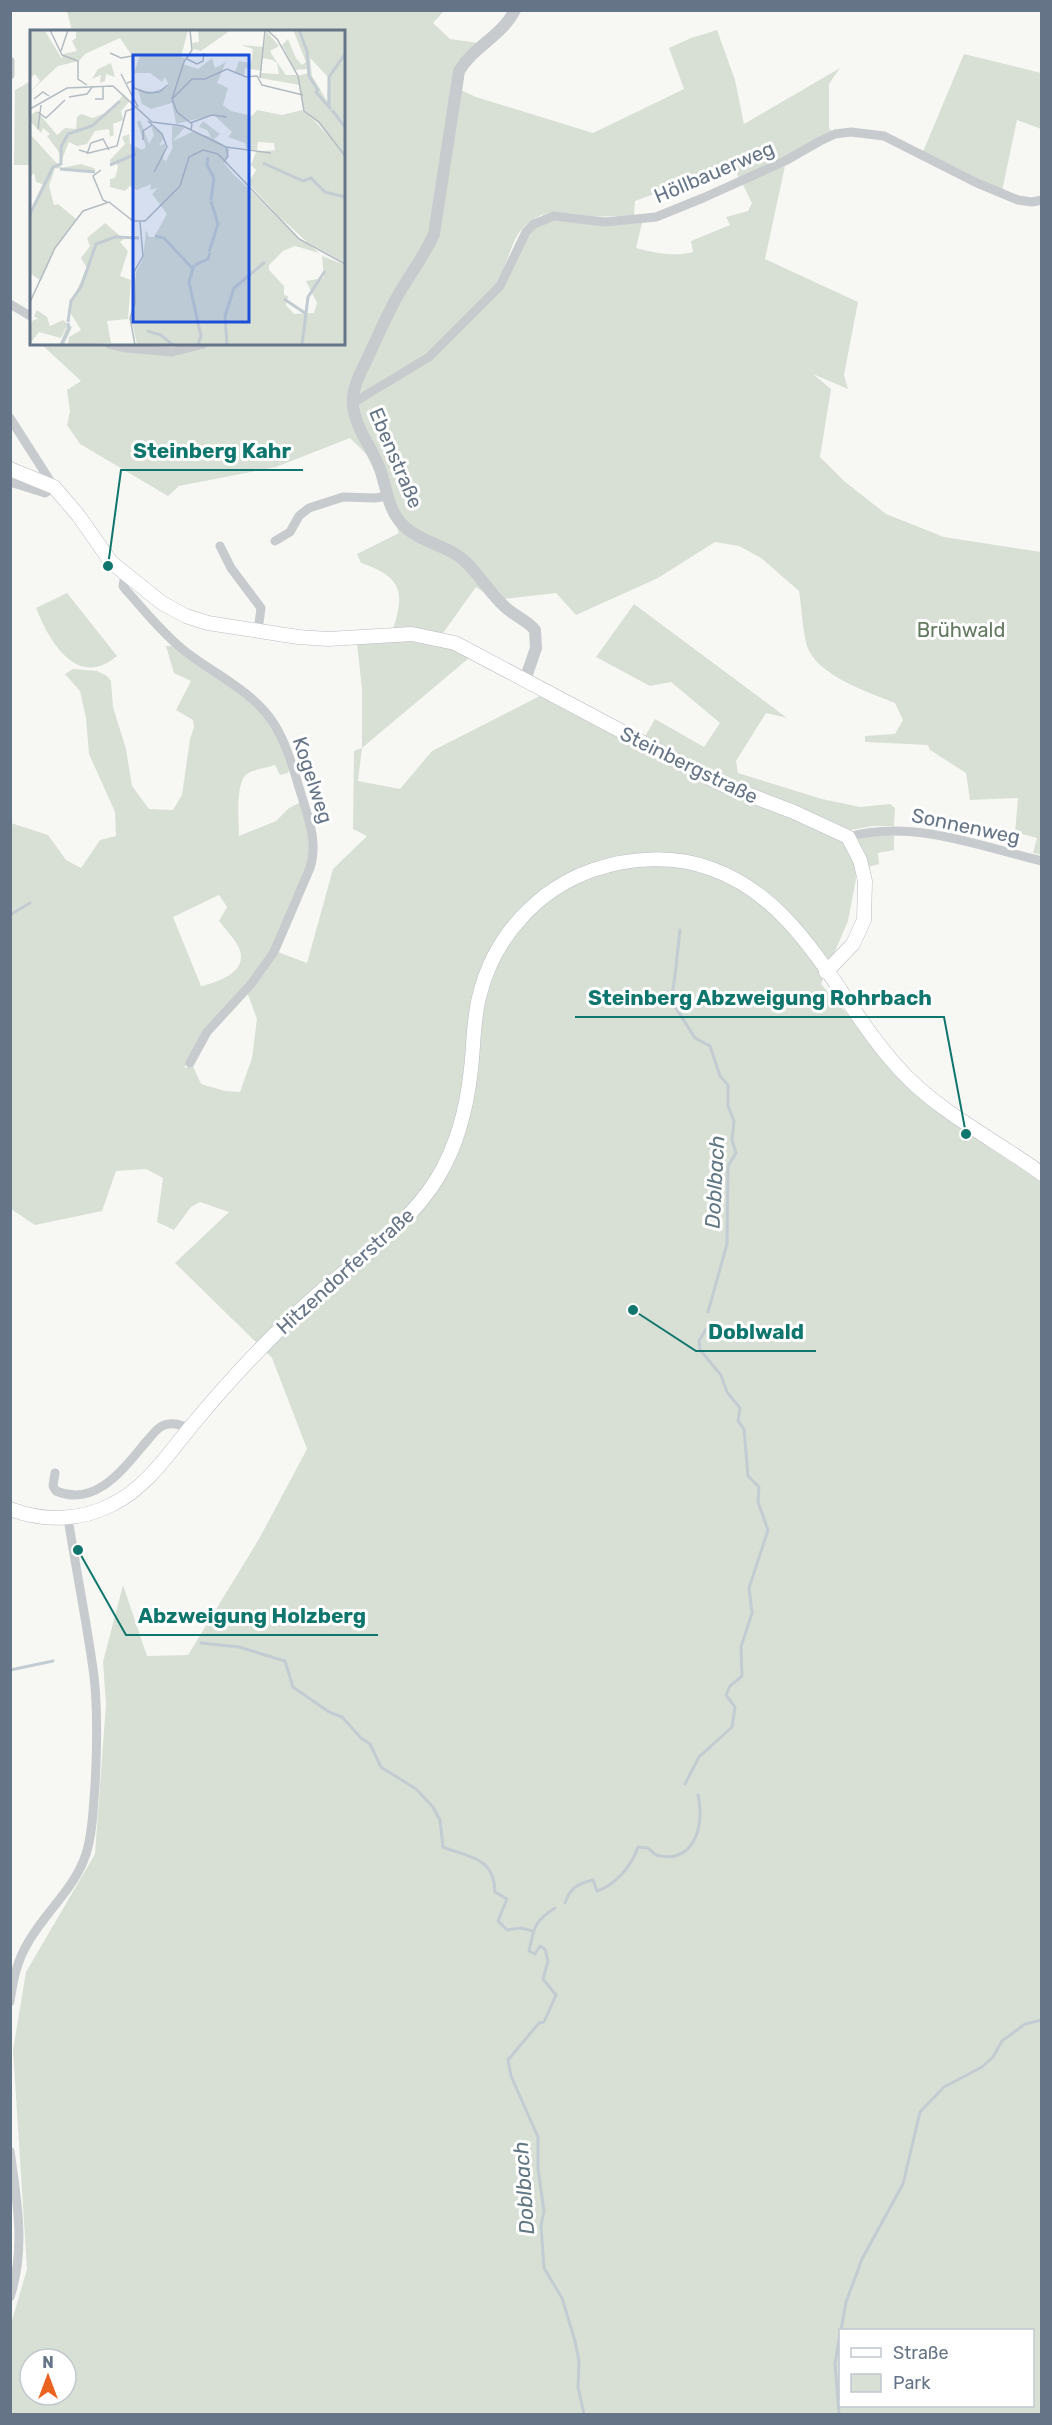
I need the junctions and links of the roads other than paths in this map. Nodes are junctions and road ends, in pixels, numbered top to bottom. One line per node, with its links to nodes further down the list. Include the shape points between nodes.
1 (515, 10): 9 (street, Ebenstraße, via 502,30 469,57 459,71 434,234 372,348)
2 (10, 61): 3 (street)
3 (10, 75)
4 (1041, 200): 9 (street, Höllbauerweg, via 1018,200 884,136 851,132 835,134 785,161 656,217 605,222 564,216 544,219 526,232 500,286 429,357)
5 (10, 304): 6 (street)
6 (30, 316)
7 (113, 345): 8 (street, via 172,352)
8 (200, 345)
9 (353, 403): 14 (street, Ebenstraße)
10 (10, 418): 13 (street)
11 (10, 469): 13 (main road)
12 (10, 482): 13 (street, via 45,493)
13 (54, 487): 17 (main road, Steinbergstraße)
14 (387, 496): 15 (street, via 343,497 309,508 290,532); 19 (street, Ebenstraße, via 404,526 420,539 456,555 504,607 535,630 536,648)
15 (275, 541)
16 (220, 546): 18 (street, via 261,608)
17 (125, 575): 18 (main road, Steinbergstraße, via 186,616); 23 (street, Kogelweg, via 126,590 171,639 247,694 274,724 294,771 313,838 310,868 274,952 252,983 207,1032)
18 (258, 631): 19 (main road, Steinbergstraße, via 328,639 424,635 455,643)
19 (525, 680): 20 (main road, Steinbergstraße, via 721,784)
20 (848, 837): 21 (street, Sonnenweg, via 885,830 933,834); 22 (main road, via 866,881 864,920 853,944)
21 (1041, 861)
22 (826, 972): 24 (main road, Hitzendorferstraße, via 872,1037 928,1097); 25 (main road, Hitzendorferstraße, via 793,926 768,901 730,877 700,865 656,859 621,862 584,873 546,895 513,927 485,977 477,1008 463,1115 452,1151 438,1177 415,1209 284,1325)
23 (190, 1063)
24 (1041, 1174)
25 (189, 1428): 26 (street, via 174,1424 160,1427 110,1481 92,1492 56,1491); 28 (main road, Hitzendorferstraße, via 132,1492 98,1511)
26 (55, 1473)
27 (10, 1509): 28 (main road, Hitzendorferstraße)
28 (68, 1518): 29 (street, via 95,1698 92,1827 87,1852 75,1879 22,1952)
29 (10, 2002)
30 (10, 2151): 31 (street, via 20,2238 18,2268)
31 (10, 2297)

